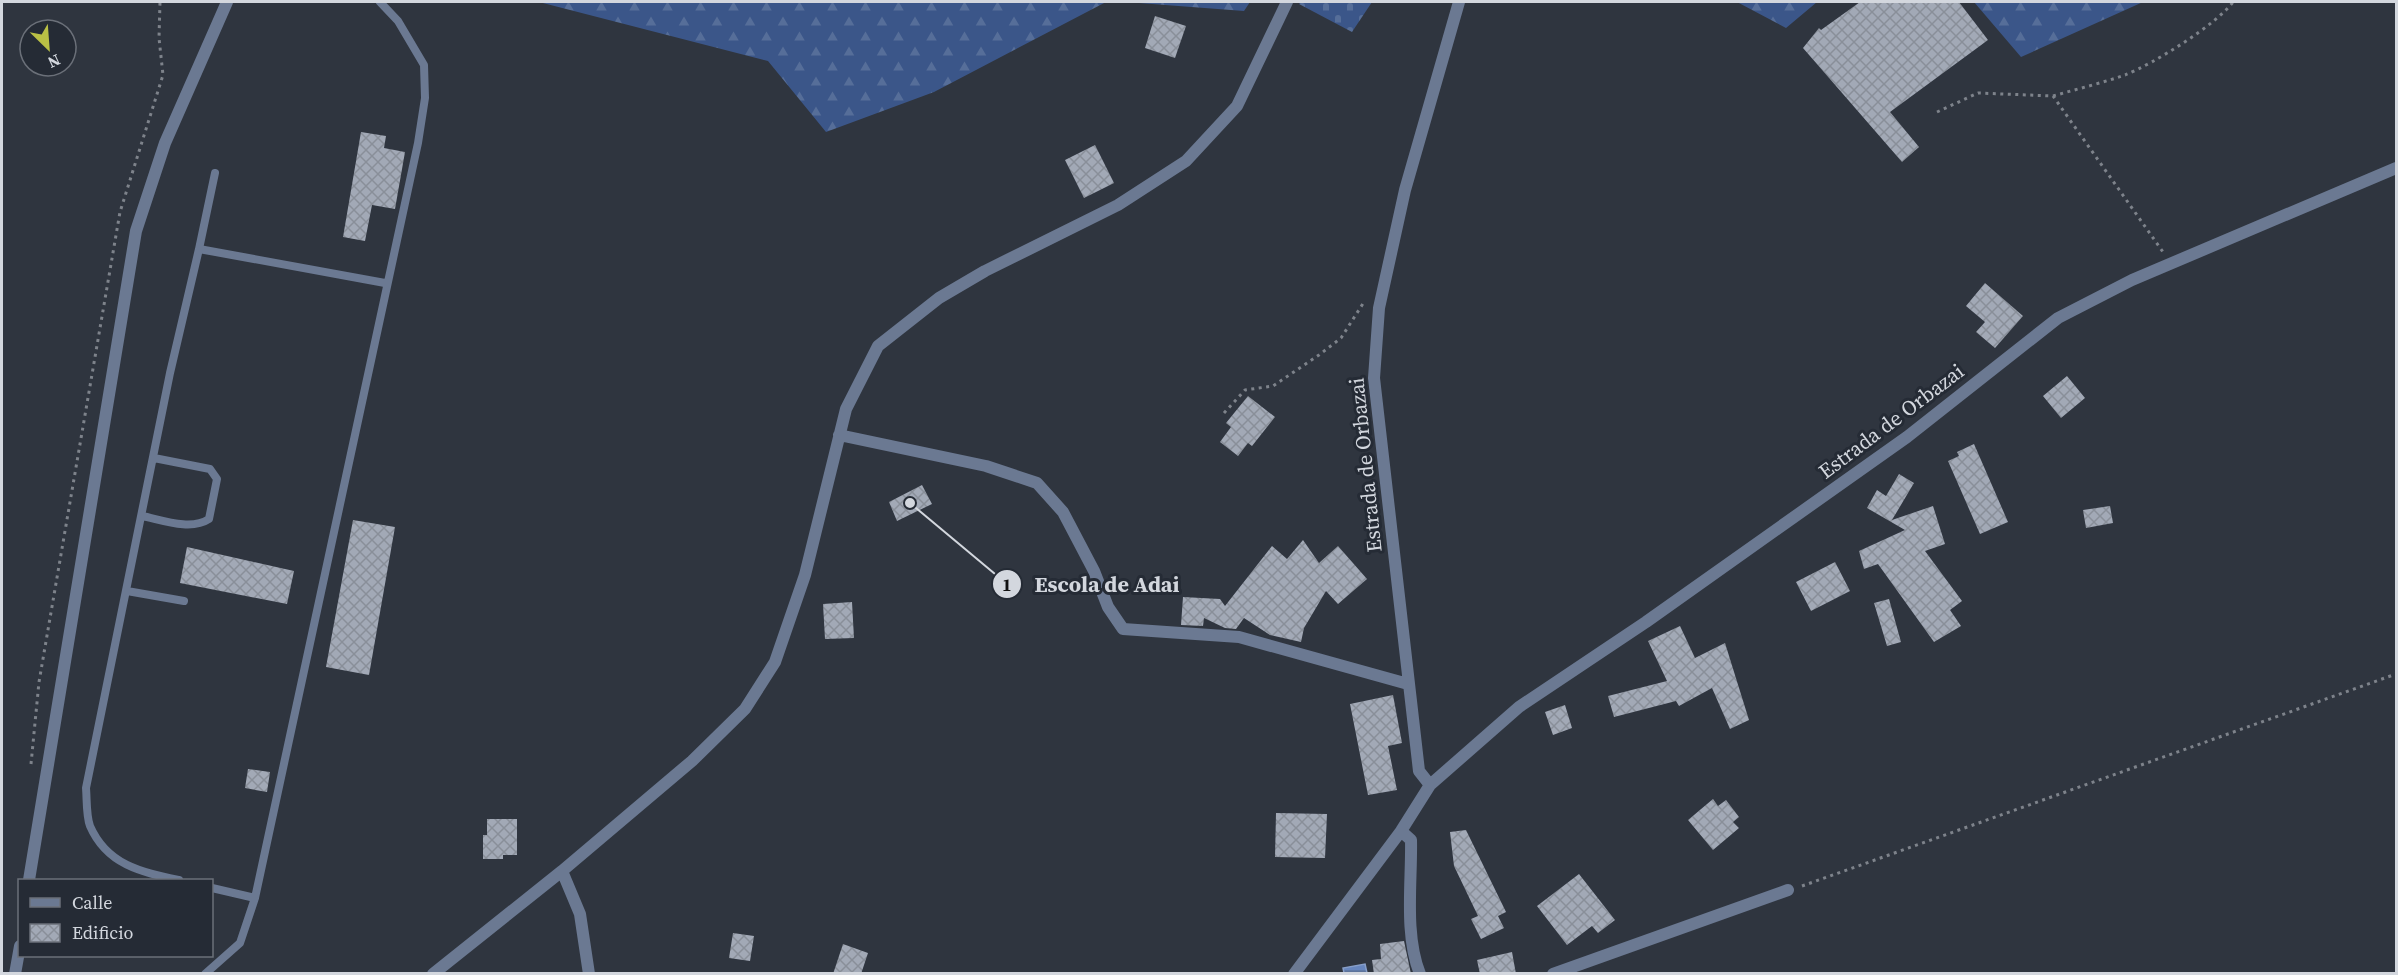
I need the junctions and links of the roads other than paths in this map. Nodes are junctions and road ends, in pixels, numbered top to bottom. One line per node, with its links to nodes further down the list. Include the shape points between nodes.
1 (227, 2): 18 (street, via 165,143 136,231)
2 (380, 2): 8 (lane, via 398,21 423,65 425,98)
3 (1287, 2): 9 (street, via 1237,106 1186,161 1118,205 939,298 878,346 846,409)
4 (1460, 2): 14 (street, Estrada de Orbazai, via 1405,190 1379,308 1374,378)
5 (2397, 168): 15 (street, Estrada de Orbazai, via 2132,280 2058,318 1907,436 1519,707)
6 (215, 173): 7 (lane)
7 (199, 249): 8 (lane); 10 (lane)
8 (385, 283): 22 (lane)
9 (838, 435): 14 (street, via 986,466 1037,483 1063,512 1108,607 1123,629 1239,637); 17 (street, via 805,575 776,662 745,709 692,761)
10 (154, 458): 11 (lane); 11 (lane, via 210,469 217,479 209,519 201,524 185,524)
11 (142, 516): 12 (lane)
12 (127, 591): 13 (lane); 19 (lane, via 86,788 89,824 106,851 135,871)
13 (184, 601)
14 (1408, 684): 15 (street, Estrada de Orbazai, via 1419,771)
15 (1430, 785): 16 (street, Estrada de Orbazai)
16 (1401, 831): 28 (street, Estrada de Orbazai); 29 (street, via 1412,840 1412,926)
17 (562, 870): 26 (street); 27 (street, via 579,914)
18 (29, 879)
19 (174, 879)
20 (213, 888): 22 (lane)
21 (1788, 890): 30 (street)
22 (255, 898): 25 (lane, via 240,943)
23 (18, 957): 24 (street)
24 (15, 974)
25 (205, 974)
26 (433, 974)
27 (589, 974)
28 (1294, 974)
29 (1420, 974)
30 (1552, 974)

